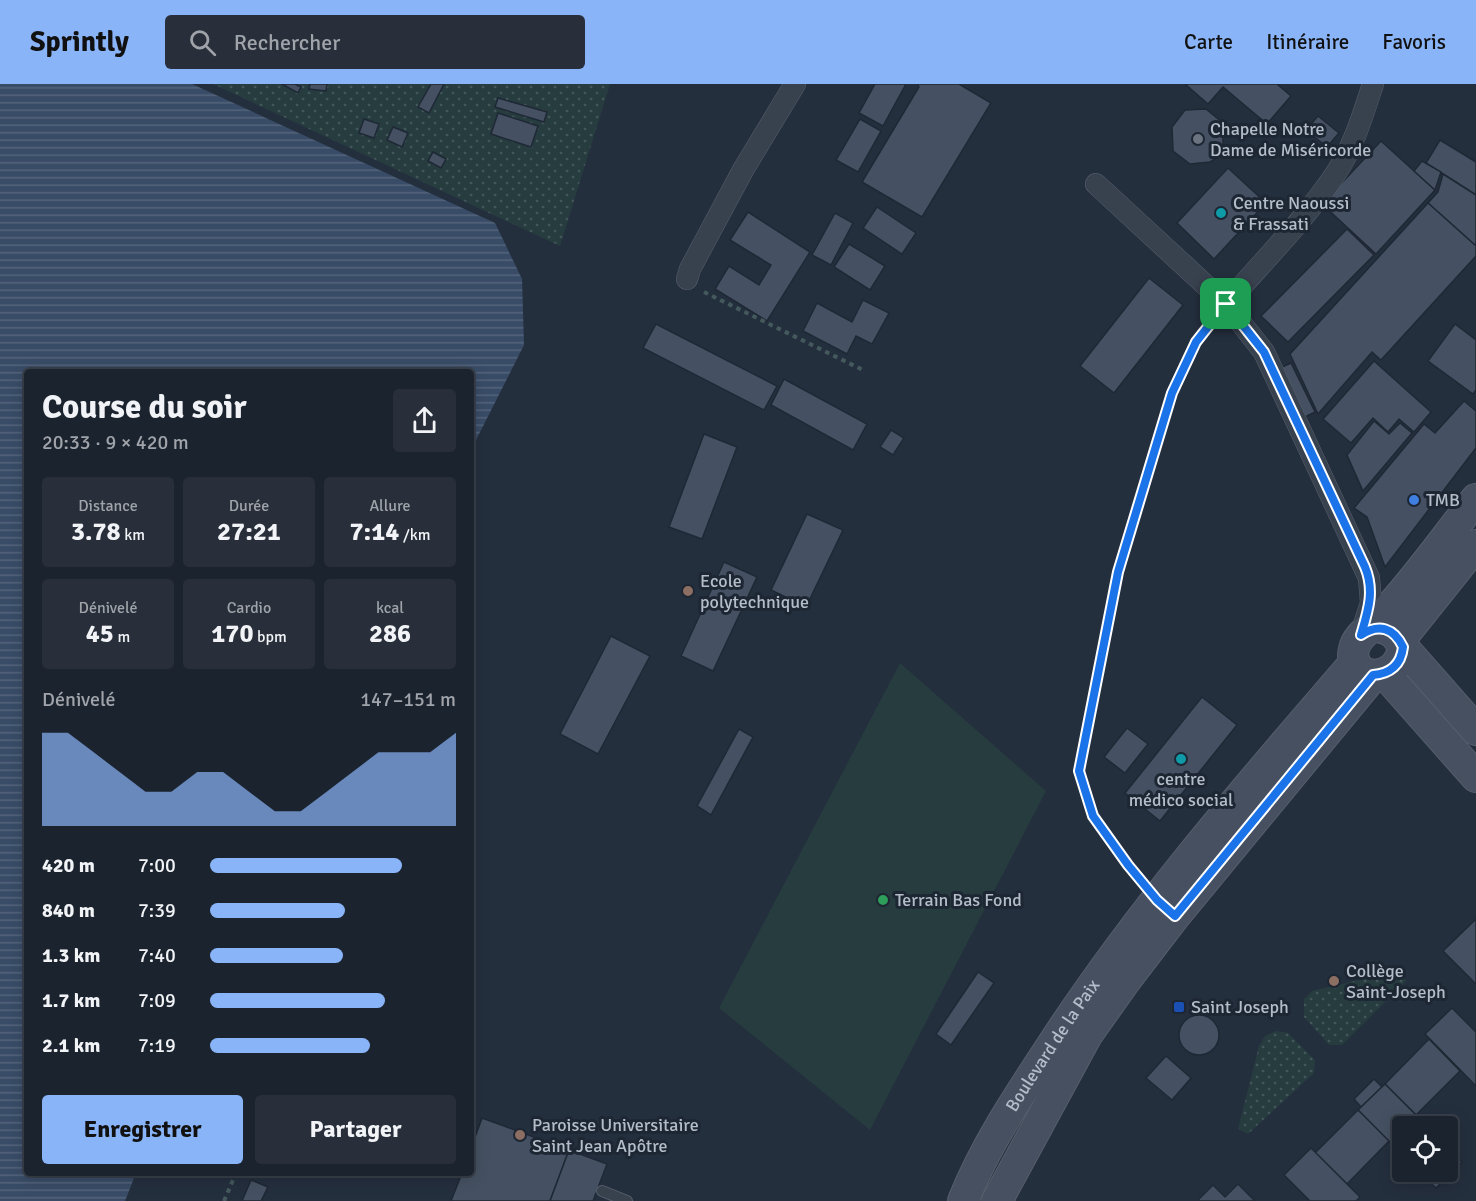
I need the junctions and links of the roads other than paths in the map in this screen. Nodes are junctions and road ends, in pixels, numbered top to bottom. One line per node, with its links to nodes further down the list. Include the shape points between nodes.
1 (795, 84): 4 (street, via 743,170)
2 (1373, 84): 5 (street, via 1357,133 1337,172)
3 (1096, 184): 5 (street)
4 (687, 279)
5 (1226, 304): 9 (street, via 1264,352 1370,578)
6 (1476, 499): 9 (main road, Boulevard de la Paix)
7 (1476, 545): 8 (main road)
8 (1402, 644): 9 (main road, via 1387,628); 10 (main road)
9 (1369, 655): 11 (main road); 12 (main road, Boulevard de la Paix)
10 (1476, 730)
11 (1476, 777)
12 (1166, 908): 15 (main road, Boulevard de la Paix, via 1086,992 1013,1105); 16 (main road, Boulevard de la Paix, via 1087,1035)
13 (602, 1191): 14 (lane)
14 (627, 1201)
15 (963, 1201)
16 (996, 1201)

